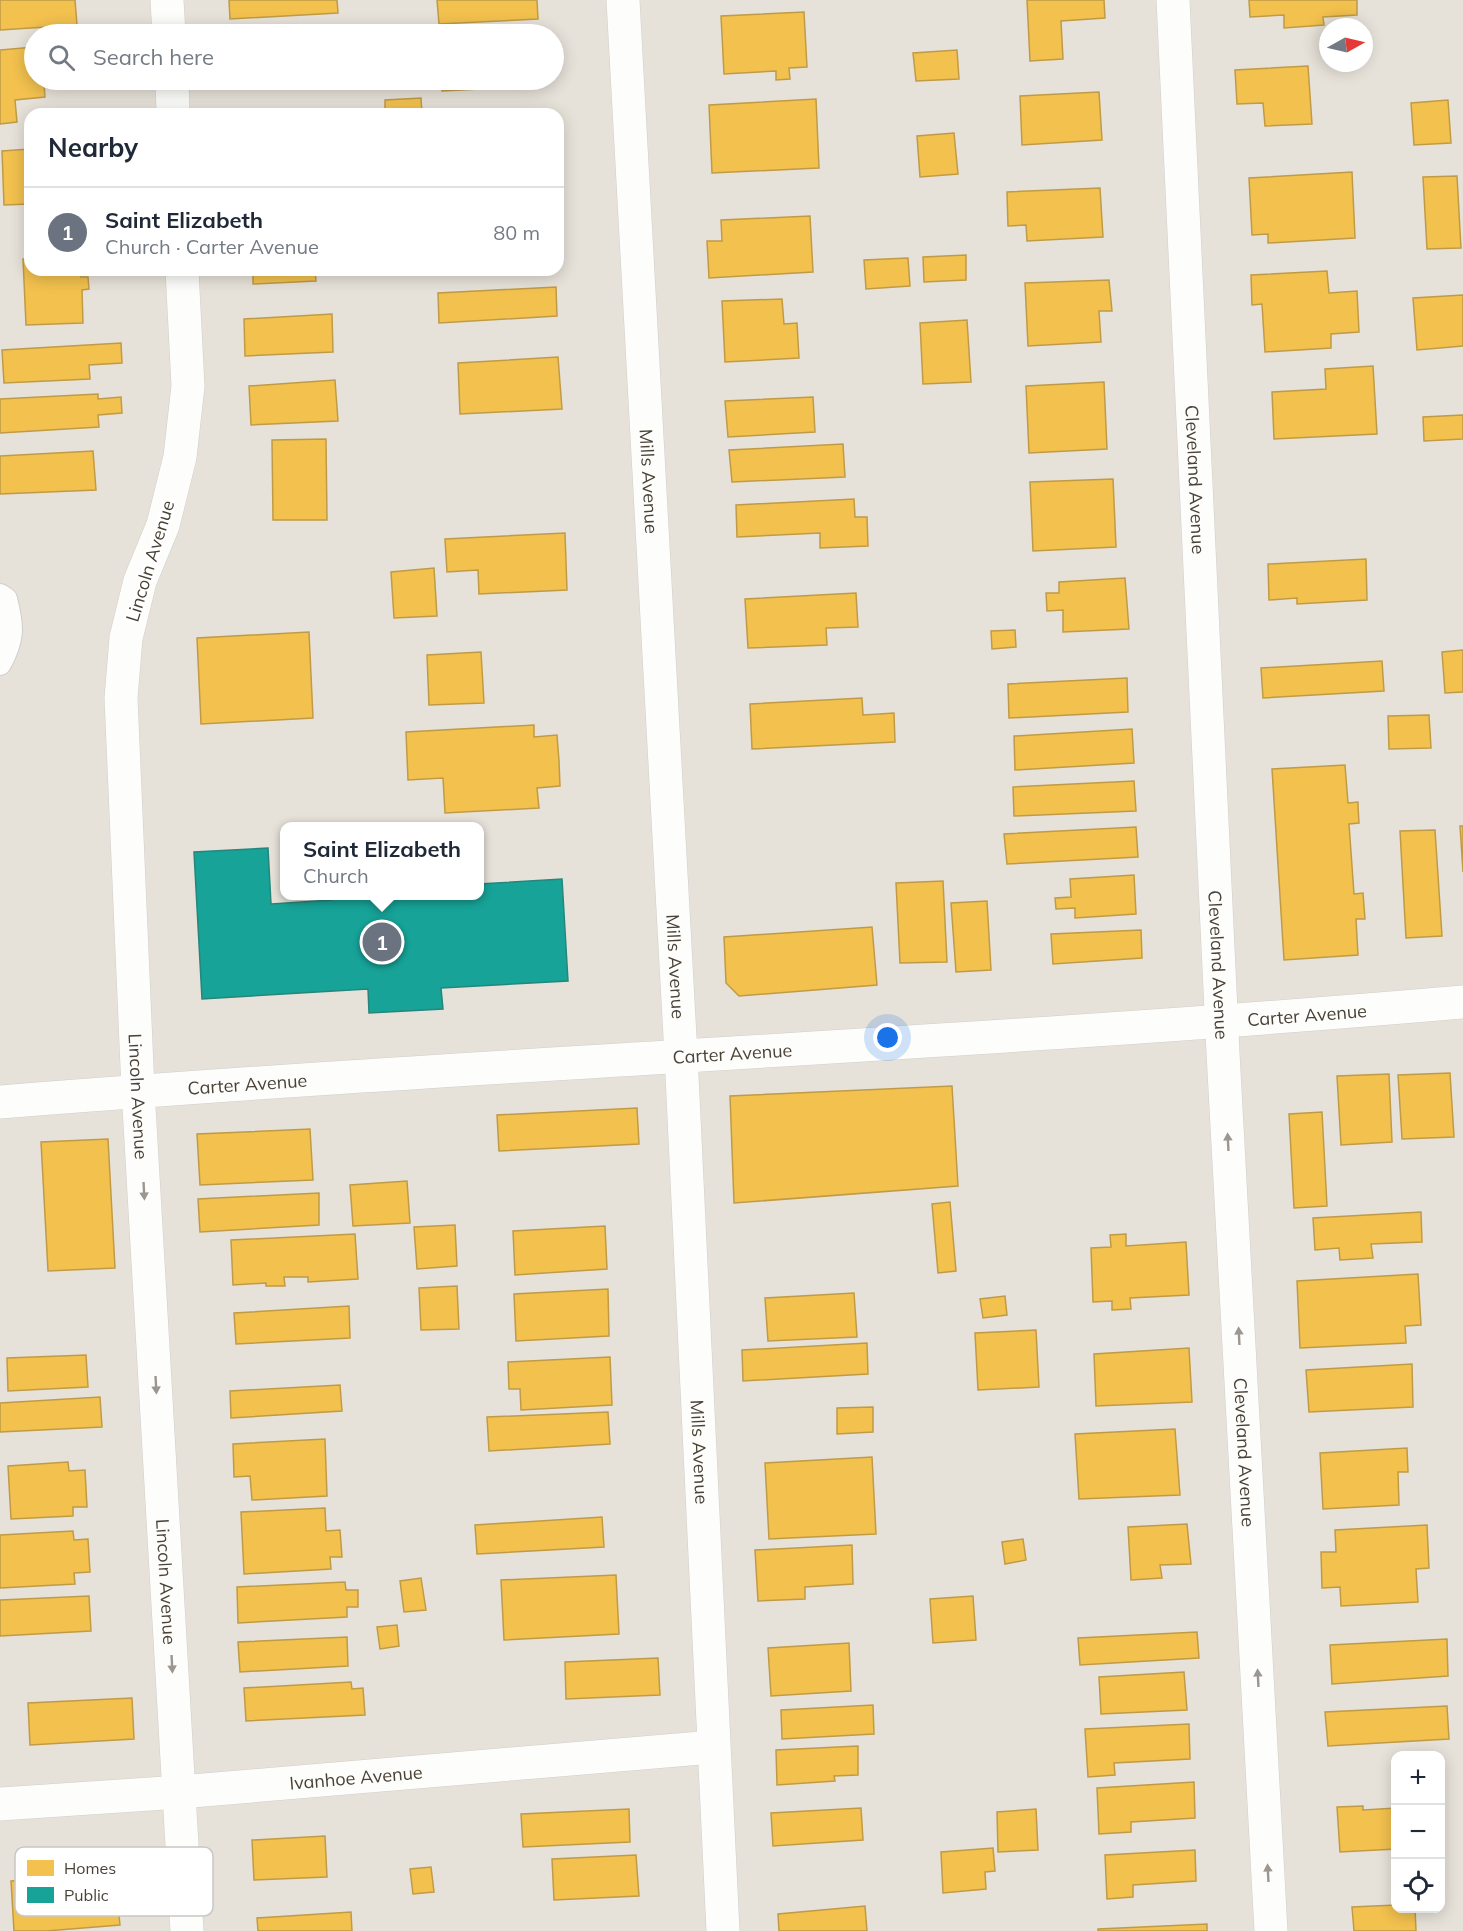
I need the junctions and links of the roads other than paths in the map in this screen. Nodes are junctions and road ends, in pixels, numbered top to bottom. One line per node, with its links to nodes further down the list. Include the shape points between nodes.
1 (167, 0): 4 (street)
2 (623, 0): 12 (street, Mills Avenue)
3 (1173, 0): 11 (street, Cleveland Avenue)
4 (168, 24)
5 (172, 90): 6 (street)
6 (173, 108)
7 (182, 276): 13 (street, Lincoln Avenue, via 188,386 180,456 163,525 140,580 126,638 121,698)
8 (0, 595): 9 (lane, via 6,599 12,624 9,648)
9 (0, 664)
10 (1463, 1002): 11 (street, Carter Avenue)
11 (1222, 1022): 12 (street, Carter Avenue); 22 (street, Cleveland Avenue, one-way to 11)
12 (681, 1055): 13 (street, Carter Avenue); 15 (street, Mills Avenue)
13 (138, 1090): 14 (street, Carter Avenue); 16 (street, Lincoln Avenue, one-way to 16)
14 (0, 1102)
15 (713, 1747): 16 (street, Ivanhoe Avenue); 21 (street, Mills Avenue)
16 (180, 1792): 17 (street, Ivanhoe Avenue); 18 (street, Lincoln Avenue)
17 (0, 1804)
18 (183, 1847)
19 (186, 1916): 20 (street, Lincoln Avenue)
20 (187, 1931)
21 (723, 1931)
22 (1271, 1931)

